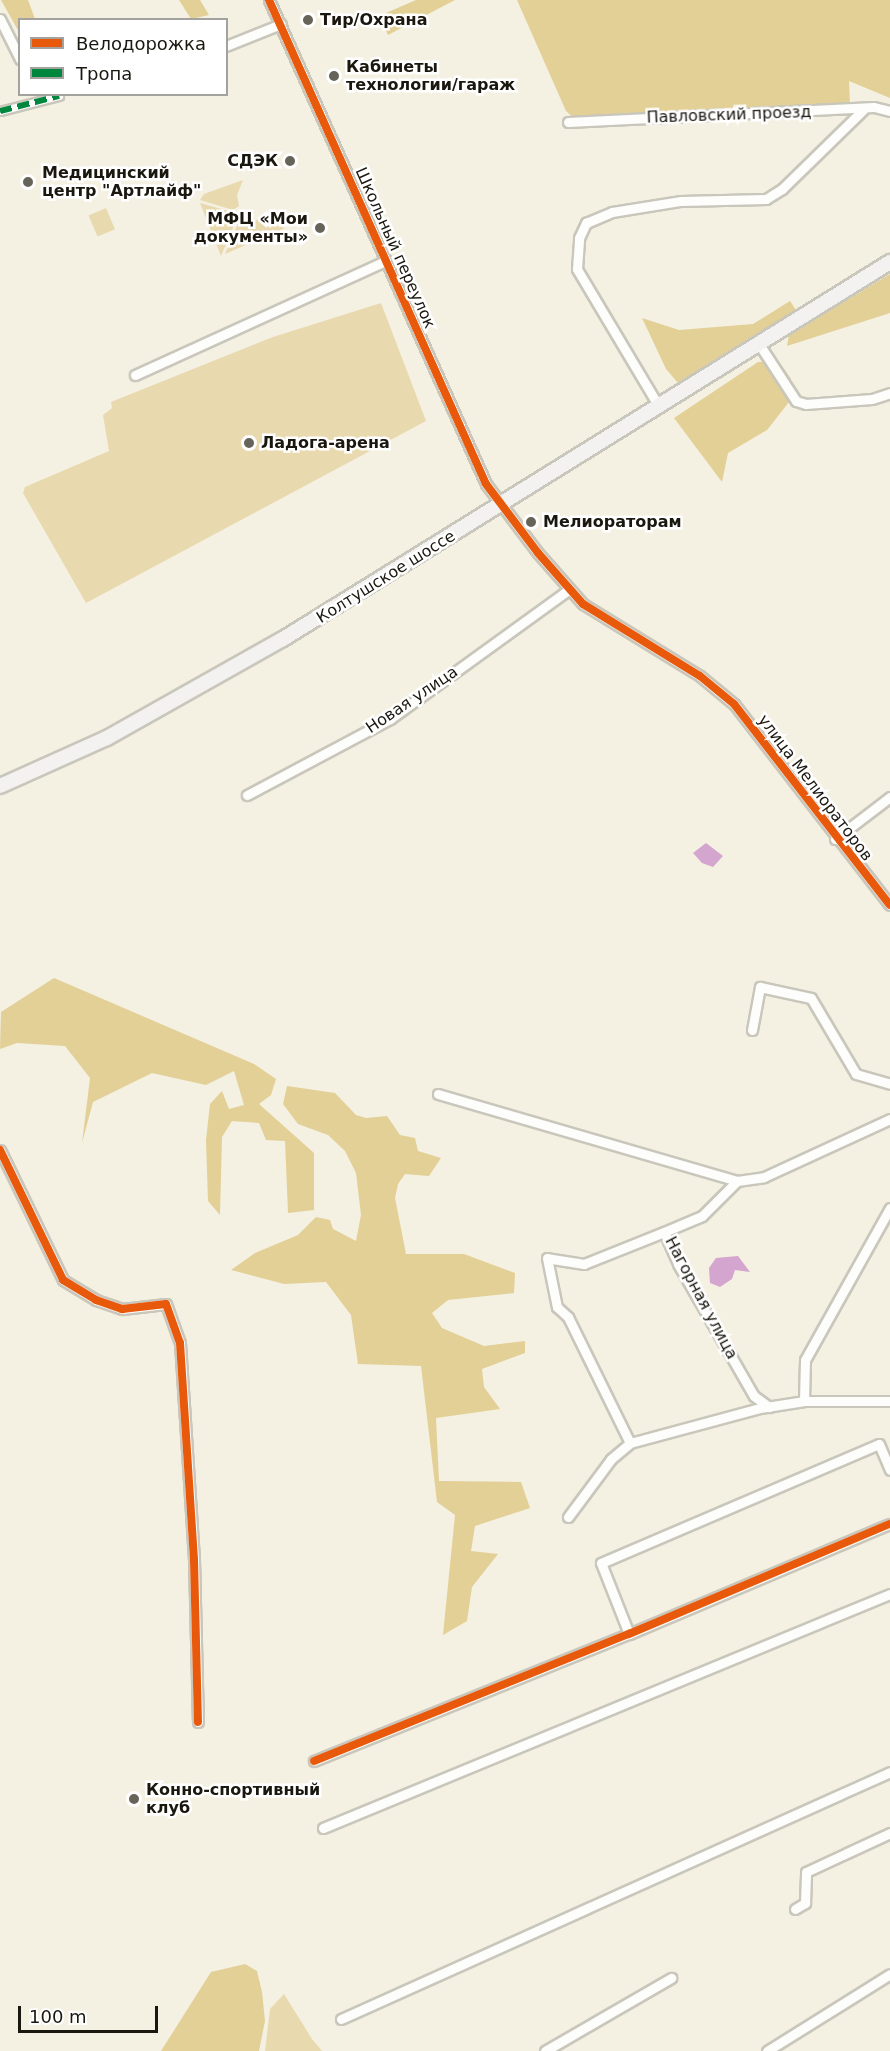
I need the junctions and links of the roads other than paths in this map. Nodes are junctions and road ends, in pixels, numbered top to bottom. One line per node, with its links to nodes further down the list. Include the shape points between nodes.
1 (269, 0): 3 (street, Школьный переулок)
2 (0, 19): 5 (street)
3 (281, 24): 4 (street); 11 (street, Школьный переулок)
4 (228, 45)
5 (18, 55)
6 (59, 96): 8 (street)
7 (863, 110): 9 (street, Павловский проезд, via 883,107); 10 (street, Павловский проезд); 16 (street, via 782,189 766,199 681,201 612,212 586,223 579,238 577,269)
8 (0, 111)
9 (890, 111)
10 (568, 122)
11 (385, 261): 14 (street); 17 (street, Школьный переулок, via 486,484)
12 (890, 262): 13 (main road, Колтушское шоссе)
13 (759, 344): 15 (street, via 796,401 806,404 872,399); 16 (main road, Колтушское шоссе)
14 (135, 375)
15 (890, 393)
16 (658, 405): 17 (main road, Колтушское шоссе)
17 (502, 505): 18 (street, улица Мелиораторов); 19 (main road, Колтушское шоссе, via 364,592 194,690 73,756)
18 (568, 590): 20 (street, Новая улица, via 390,719); 22 (street, улица Мелиораторов, via 612,625 718,689 772,750)
19 (0, 786)
20 (247, 795)
21 (890, 797): 22 (street)
22 (836, 839): 23 (street, улица Мелиораторов)
23 (890, 905)
24 (752, 1030): 25 (street, via 760,987 811,999 856,1074)
25 (890, 1084)
26 (438, 1094): 29 (street)
27 (890, 1119): 29 (street, via 764,1177)
28 (0, 1150): 41 (street, via 63,1280 96,1300 122,1309 166,1304 180,1343 194,1560)
29 (737, 1181): 31 (street, Нагорная улица, via 702,1216)
30 (890, 1208): 32 (street, via 805,1360)
31 (664, 1232): 34 (street, Нагорная улица, via 678,1264 754,1396); 35 (street, via 584,1264 547,1258 557,1307 568,1317)
32 (804, 1401): 33 (street); 34 (street)
33 (890, 1401)
34 (769, 1407): 35 (street)
35 (630, 1443): 37 (street, via 611,1459)
36 (890, 1470): 40 (street, via 879,1444 601,1563)
37 (568, 1517)
38 (890, 1524): 40 (street)
39 (890, 1594): 44 (street)
40 (629, 1635): 42 (street)
41 (198, 1722)
42 (314, 1761)
43 (890, 1772): 49 (street)
44 (323, 1828)
45 (890, 1833): 46 (street, via 806,1872 805,1903)
46 (795, 1909)
47 (890, 1974): 51 (street)
48 (671, 1978): 50 (street)
49 (341, 2019)
50 (545, 2051)
51 (766, 2051)

